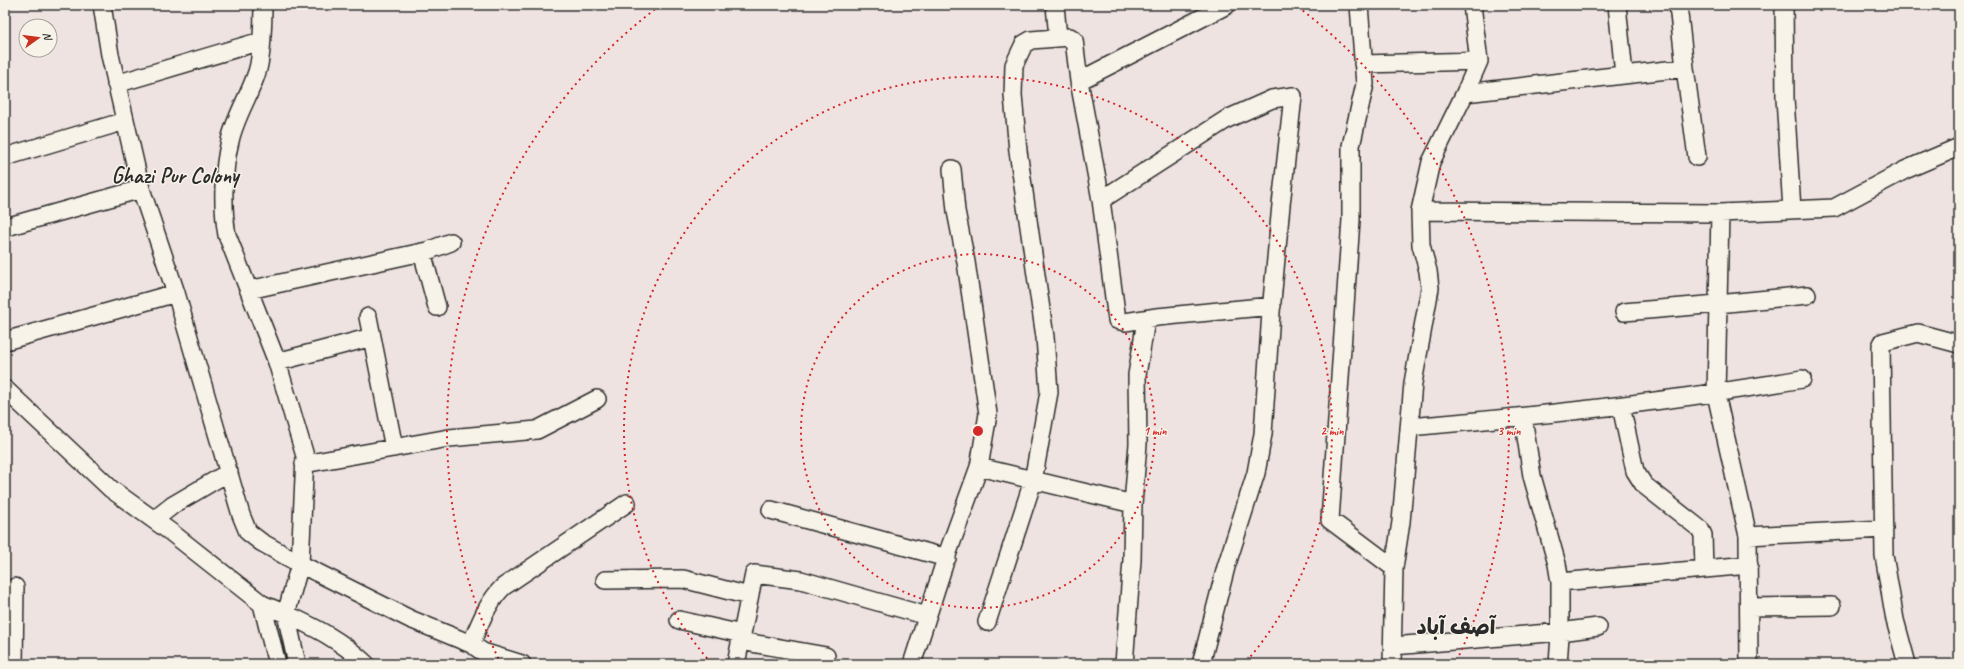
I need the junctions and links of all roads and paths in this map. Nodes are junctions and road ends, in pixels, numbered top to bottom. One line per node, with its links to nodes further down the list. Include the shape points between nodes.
1 (102, 5): 17 (street)
2 (263, 5): 11 (street)
3 (1055, 5): 10 (street)
4 (1227, 5): 16 (street)
5 (1359, 5): 13 (street)
6 (1472, 5): 12 (street)
7 (1617, 5): 15 (street)
8 (1678, 5): 14 (street)
9 (1784, 5): 26 (street, via 1785,98)
10 (1058, 38): 16 (street, via 1070,37 1074,40); 56 (street, via 1031,40 1024,44 1014,65 1013,95 1018,151 1045,337 1049,392)
11 (261, 41): 17 (street); 32 (street, via 258,71 230,140 223,200 227,235)
12 (1479, 61): 13 (street); 18 (street)
13 (1363, 64): 66 (street, via 1365,84 1350,146 1351,220 1330,520)
14 (1685, 68): 15 (street); 22 (street)
15 (1624, 75): 18 (street)
16 (1079, 80): 25 (street)
17 (116, 84): 19 (street)
18 (1465, 94): 27 (street, via 1430,162)
19 (125, 121): 21 (street); 24 (street)
20 (1959, 147): 26 (street, via 1905,170 1834,208)
21 (5, 157)
22 (1697, 157)
23 (952, 169): 54 (street, via 956,211 988,414)
24 (141, 188): 29 (street); 33 (street)
25 (1101, 200): 36 (street, via 1227,119 1272,99 1293,96 1280,205); 40 (street, via 1117,320)
26 (1792, 210): 28 (street)
27 (1420, 211): 28 (street); 51 (street, via 1422,246 1430,288 1413,383)
28 (1720, 213): 35 (street)
29 (6, 227)
30 (451, 242): 31 (street)
31 (422, 252): 32 (street); 37 (street)
32 (249, 290): 44 (street)
33 (176, 293): 42 (street); 55 (street)
34 (1807, 295): 35 (street)
35 (1718, 304): 38 (street); 47 (street)
36 (1272, 306): 40 (street); 93 (street, via 1263,434 1256,473 1226,567)
37 (437, 307)
38 (1624, 312)
39 (368, 317): 41 (street)
40 (1146, 320): 58 (street, via 1137,375 1138,444)
41 (372, 337): 44 (street); 52 (street)
42 (5, 341)
43 (1959, 344): 61 (street, via 1918,333 1883,342 1881,346)
44 (278, 362): 53 (street, via 305,456)
45 (1802, 379): 47 (street)
46 (5, 389): 60 (street, via 112,489)
47 (1716, 394): 49 (street); 62 (street)
48 (597, 399): 52 (street, via 537,430 449,438)
49 (1621, 406): 50 (street); 67 (street, via 1635,471 1644,484 1700,529 1703,535)
50 (1523, 417): 51 (street); 69 (street, via 1532,476)
51 (1409, 427): 66 (street, via 1401,522)
52 (394, 448): 53 (street)
53 (304, 464): 64 (street)
54 (979, 467): 56 (street); 63 (street)
55 (228, 472): 60 (street, via 173,505); 64 (street, via 248,532)
56 (1033, 480): 58 (street); 78 (street)
57 (627, 503): 82 (street, via 494,596)
58 (1133, 504): 92 (street, via 1132,560)
59 (771, 510): 63 (street)
60 (154, 520): 72 (street)
61 (1884, 529): 62 (street); 97 (street, via 1884,555 1895,620)
62 (1748, 536): 65 (street)
63 (946, 558): 76 (street)
64 (300, 564): 75 (street); 82 (street, via 410,619)
65 (1748, 565): 67 (street); 74 (street)
66 (1394, 568): 83 (street)
67 (1704, 569): 69 (street)
68 (605, 580): 71 (street, via 683,578)
69 (1560, 582): 80 (street)
70 (15, 587): 85 (street)
71 (750, 596): 76 (street, via 754,574 801,580); 81 (street)
72 (262, 604): 75 (street); 86 (street)
73 (1832, 606): 74 (street)
74 (1749, 607): 96 (street)
75 (286, 614): 87 (street); 88 (street, via 322,630 348,647)
76 (927, 616): 91 (street)
77 (679, 620): 81 (street)
78 (987, 622)
79 (1598, 627): 80 (street)
80 (1560, 632): 83 (street); 95 (street)
81 (741, 638): 84 (street); 90 (street)
82 (471, 644): 89 (street, via 483,652)
83 (1393, 646): 94 (street)
84 (826, 656)
85 (14, 664)
86 (277, 664)
87 (297, 664)
88 (366, 664)
89 (522, 664)
90 (736, 664)
91 (912, 664)
92 (1124, 664)
93 (1201, 664)
94 (1392, 664)
95 (1558, 664)
96 (1750, 664)
97 (1907, 664)

